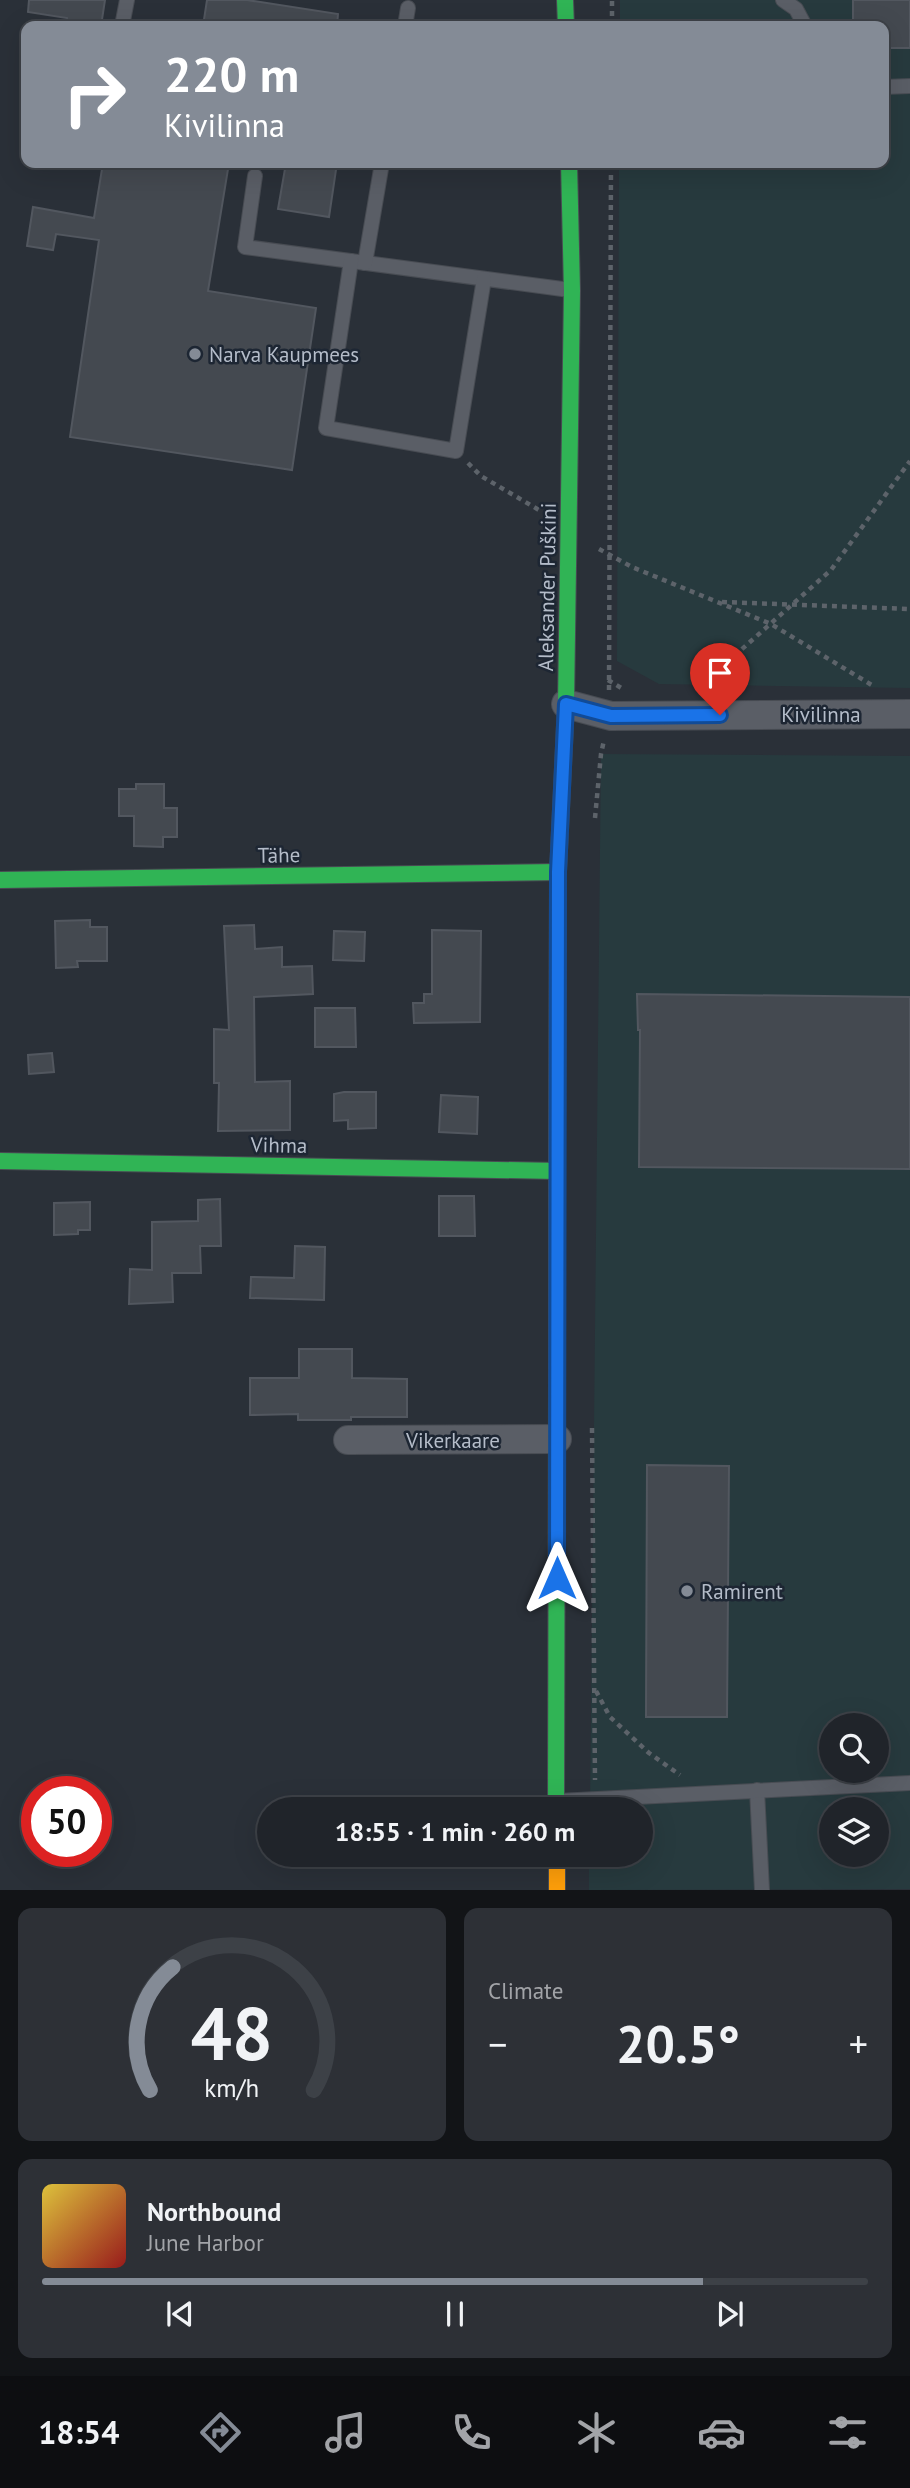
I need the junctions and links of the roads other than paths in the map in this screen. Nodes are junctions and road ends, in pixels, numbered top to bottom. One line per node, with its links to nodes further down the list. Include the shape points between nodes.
1 (127, 0): 5 (lane)
2 (565, 0): 7 (main road)
3 (783, 0): 8 (lane)
4 (408, 8): 6 (lane)
5 (123, 21)
6 (406, 21)
7 (566, 21)
8 (802, 21)
9 (910, 86): 10 (lane)
10 (889, 87)
11 (381, 168): 14 (lane)
12 (569, 168): 16 (main road, Aleksander Puškini)
13 (255, 176): 14 (lane, via 245,247)
14 (358, 262): 15 (lane); 15 (lane, via 326,428 456,451)
15 (484, 279): 16 (lane)
16 (572, 290): 17 (main road, Aleksander Puškini)
17 (566, 704): 18 (street, Kivilinna, via 611,716); 19 (main road, Aleksander Puškini)
18 (910, 714)
19 (558, 872): 20 (main road, Tähe); 22 (main road, Aleksander Puškini)
20 (0, 880)
21 (0, 1161): 22 (main road, Vihma)
22 (557, 1171): 24 (main road, Aleksander Puškini)
23 (348, 1440): 24 (street, Vikerkaare)
24 (557, 1440): 27 (main road, Aleksander Puškini)
25 (910, 1783): 26 (lane)
26 (757, 1790): 28 (lane); 31 (lane)
27 (556, 1797)
28 (650, 1797)
29 (556, 1867): 30 (main road)
30 (557, 1889)
31 (762, 1889)

